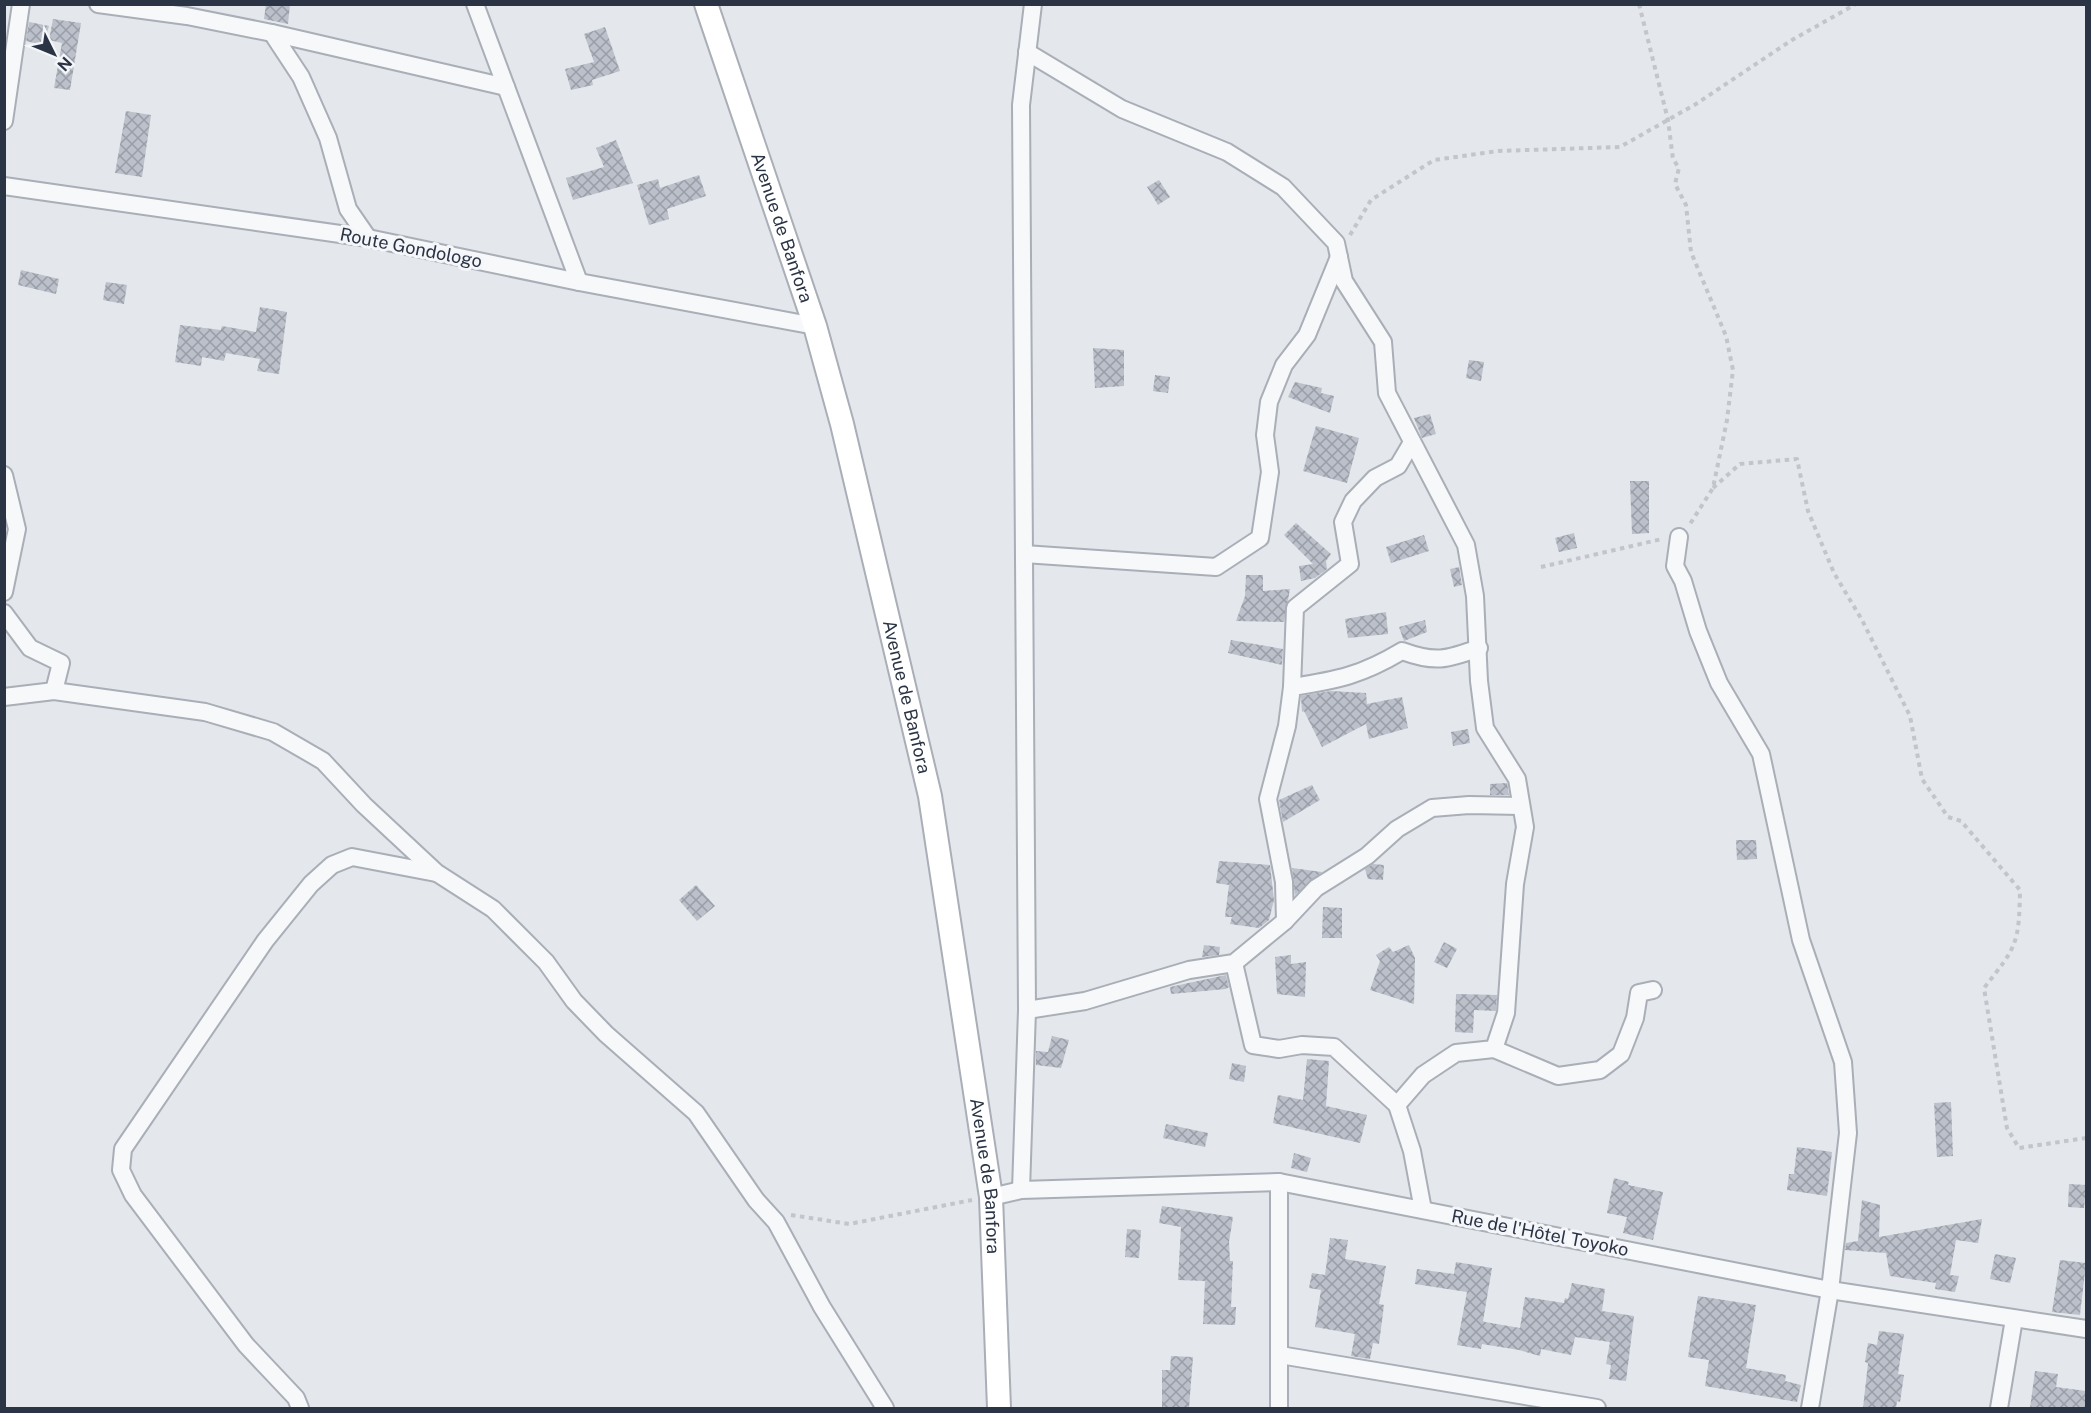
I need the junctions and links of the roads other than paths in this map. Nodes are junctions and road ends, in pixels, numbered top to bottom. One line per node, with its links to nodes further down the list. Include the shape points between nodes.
1 (21, 4): 9 (street)
2 (99, 4): 6 (street)
3 (475, 4): 8 (street)
4 (706, 4): 14 (main road, Avenue de Banfora)
5 (1033, 4): 7 (street)
6 (272, 33): 8 (street); 11 (street, via 301,77 328,138 348,209)
7 (1027, 52): 12 (street, via 1122,109 1227,152 1283,187 1336,243); 18 (street, via 1021,105)
8 (506, 87): 13 (street)
9 (4, 121)
10 (4, 186): 11 (street, Route Gondologo)
11 (368, 238): 13 (street, Route Gondologo)
12 (1339, 257): 15 (street, via 1344,281 1383,342 1387,393); 18 (street, via 1306,335 1284,365 1269,402 1265,435 1270,472 1260,538 1216,567)
13 (579, 282): 14 (street, Route Gondologo)
14 (814, 326): 35 (main road, Avenue de Banfora, via 842,424 930,796)
15 (1412, 444): 21 (street, via 1466,545); 22 (street, via 1398,466 1375,478 1353,501 1343,522 1350,564 1295,608)
16 (4, 475): 19 (street, via 17,529)
17 (1679, 537): 37 (street, via 1675,566 1698,631 1719,683 1761,754 1801,940 1843,1062 1848,1133)
18 (1024, 554): 30 (street)
19 (4, 592)
20 (4, 613): 23 (street, via 30,648 61,663)
21 (1479, 648): 22 (street, via 1428,661 1402,651 1349,677); 25 (street, via 1485,728 1517,779)
22 (1292, 687): 27 (street, via 1287,726 1268,798 1284,882)
23 (54, 691): 24 (street); 26 (street, via 205,712 273,732 323,761)
24 (4, 697)
25 (1521, 806): 27 (street, via 1432,808 1316,888); 31 (street, via 1525,827 1515,884 1506,1012)
26 (437, 873): 41 (street, via 352,857 325,871 265,941 123,1149 121,1170 133,1194 246,1345 297,1398); 42 (street, via 493,909 546,962 574,1001 606,1034 696,1113 776,1222 822,1307)
27 (1285, 921): 28 (street)
28 (1234, 963): 30 (street, via 1189,970 1085,1001); 32 (street, via 1253,1045 1279,1049 1302,1044 1334,1047)
29 (1653, 990): 31 (street, via 1639,993 1635,1018 1621,1054 1600,1070 1558,1076)
30 (1027, 1010): 34 (street)
31 (1494, 1048): 32 (street, via 1456,1053 1423,1075)
32 (1398, 1105): 36 (street)
33 (1279, 1182): 34 (street, Rue de l'Hôtel Toyoko); 36 (street, Rue de l'Hôtel Toyoko); 40 (street)
34 (1021, 1190): 35 (street, Rue de l'Hôtel Toyoko)
35 (991, 1197): 43 (main road, Avenue de Banfora)
36 (1423, 1210): 37 (street, Rue de l'Hôtel Toyoko)
37 (1830, 1290): 38 (street, Rue de l'Hôtel Toyoko); 46 (street)
38 (2014, 1319): 39 (street, Rue de l'Hôtel Toyoko); 47 (street)
39 (2086, 1329)
40 (1280, 1355): 44 (street); 45 (street)
41 (300, 1408)
42 (885, 1408)
43 (999, 1408)
44 (1279, 1408)
45 (1597, 1408)
46 (1810, 1408)
47 (1999, 1408)

